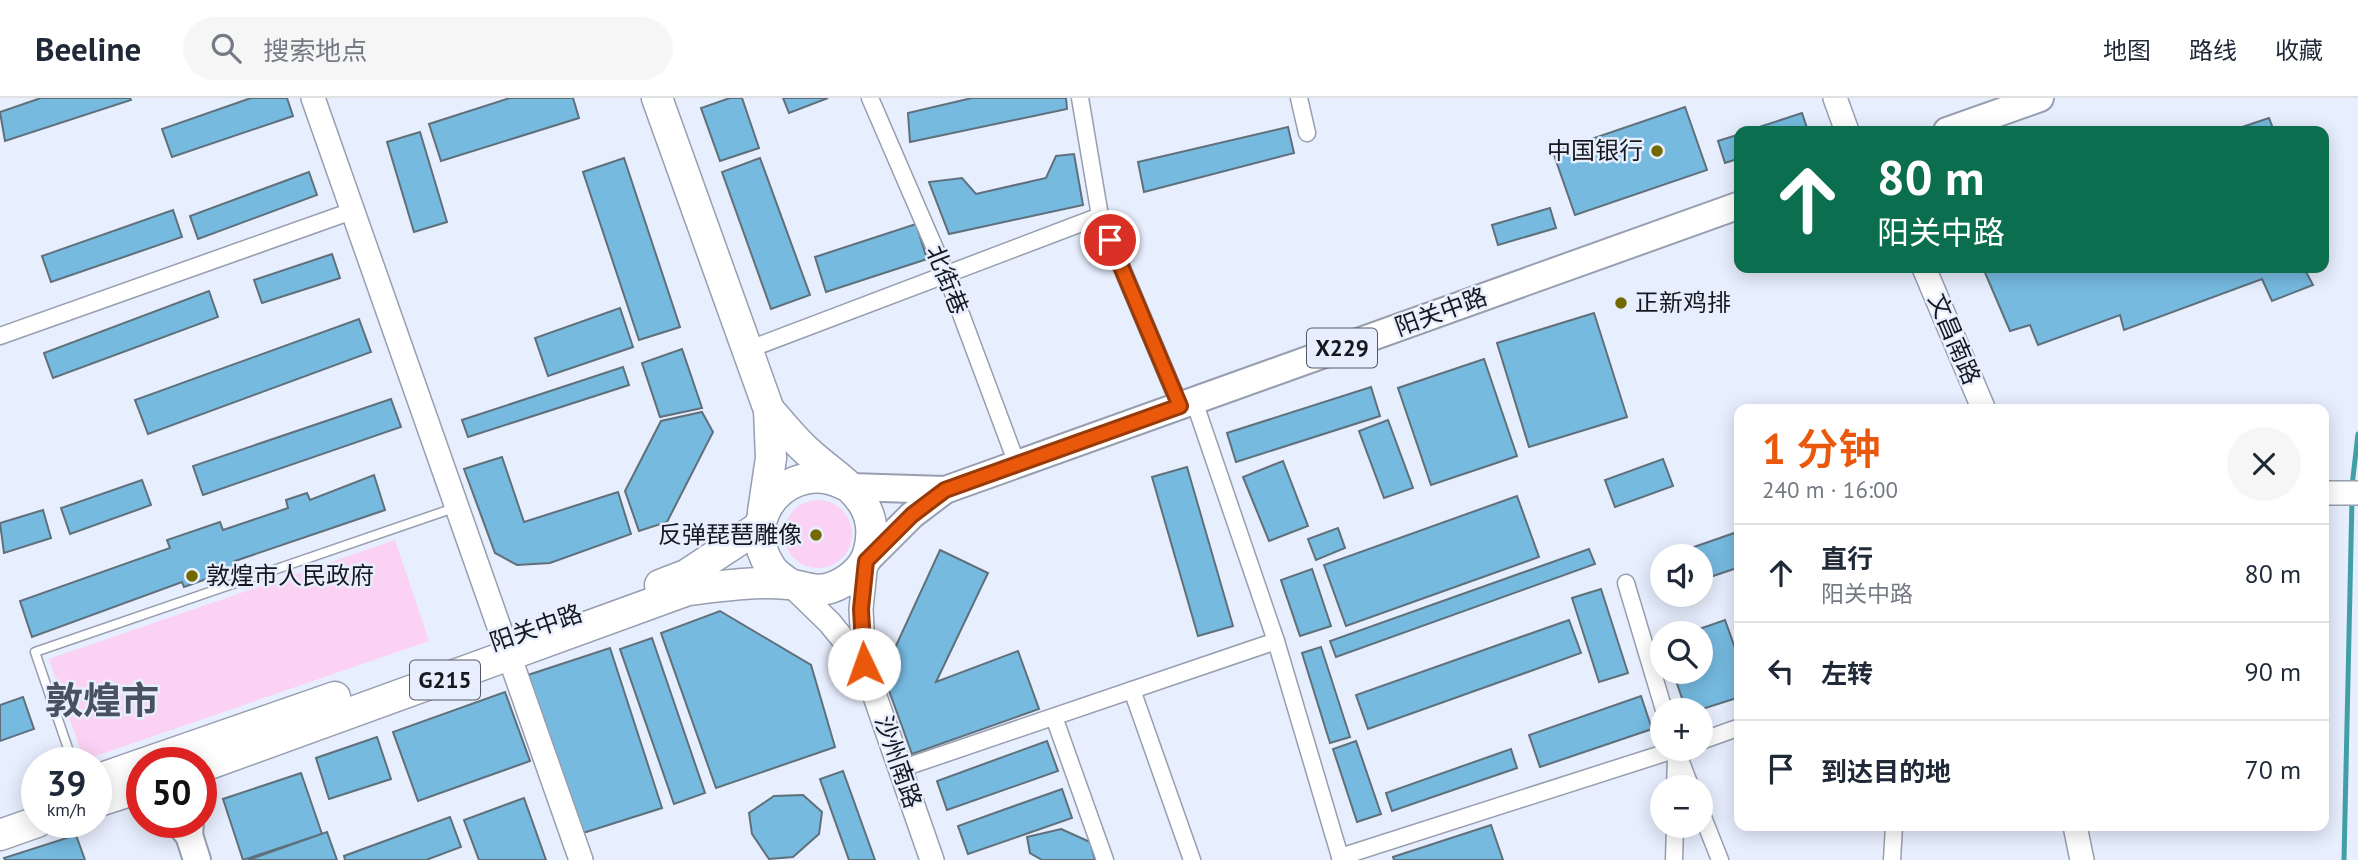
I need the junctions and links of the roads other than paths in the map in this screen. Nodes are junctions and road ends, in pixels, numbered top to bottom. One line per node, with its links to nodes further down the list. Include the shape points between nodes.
1 (313, 98): 12 (street)
2 (657, 98): 17 (highway)
3 (870, 98): 15 (street, 北街巷)
4 (1080, 98): 13 (street)
5 (1299, 98): 10 (street)
6 (1835, 98): 8 (street)
7 (2040, 98): 9 (main road)
8 (1845, 126)
9 (1961, 126)
10 (1307, 133)
11 (1734, 207): 18 (main road, 阳关中路 / X229)
12 (352, 211): 16 (street); 26 (street)
13 (1100, 216): 15 (street); 18 (street)
14 (1926, 273): 19 (street, 文昌南路)
15 (946, 275): 17 (street); 21 (street, 北街巷)
16 (0, 336)
17 (747, 350): 20 (highway)
18 (1187, 403): 21 (main road, 阳关中路 / X229); 31 (street)
19 (1981, 404)
20 (769, 410): 22 (highway, via 806,451); 27 (highway, via 772,458)
21 (1017, 464): 23 (main road, 阳关中路 / X229)
22 (850, 487): 23 (main road, X229); 27 (highway, via 831,478 802,478 775,493); 28 (highway, via 870,514 873,538)
23 (945, 490): 28 (main road, X229)
24 (2329, 493): 25 (street)
25 (2358, 493)
26 (456, 508): 32 (street); 39 (lane, via 35,652)
27 (761, 520): 30 (highway, via 762,553); 32 (highway, 阳关中路, via 686,575)
28 (866, 561): 30 (highway, G215, via 850,578 830,589); 33 (street, via 861,609)
29 (1626, 583): 35 (street)
30 (790, 584): 32 (highway, 阳关中路 / G215, via 743,583 688,590); 33 (street)
31 (1276, 640): 34 (street); 53 (street)
32 (506, 648): 40 (highway, 阳关中路); 42 (highway, 阳关中路 / G215); 55 (street)
33 (864, 664): 43 (street, 沙州南路)
34 (1132, 690): 36 (street); 58 (street)
35 (1660, 698)
36 (1054, 717): 43 (street); 57 (street)
37 (1734, 729): 38 (street)
38 (1713, 737)
39 (68, 747)
40 (197, 747)
41 (1650, 757): 53 (street)
42 (217, 762)
43 (900, 769): 56 (street, 沙州南路)
44 (21, 806): 45 (highway)
45 (0, 813)
46 (21, 828): 49 (highway)
47 (1894, 831): 61 (street)
48 (2076, 831): 62 (street)
49 (0, 835)
50 (189, 838): 54 (main road)
51 (1675, 838): 59 (street)
52 (1711, 838): 60 (street)
53 (1340, 858)
54 (197, 860)
55 (581, 860)
56 (932, 860)
57 (1105, 860)
58 (1192, 860)
59 (1674, 860)
60 (1720, 860)
61 (1892, 860)
62 (2082, 860)

